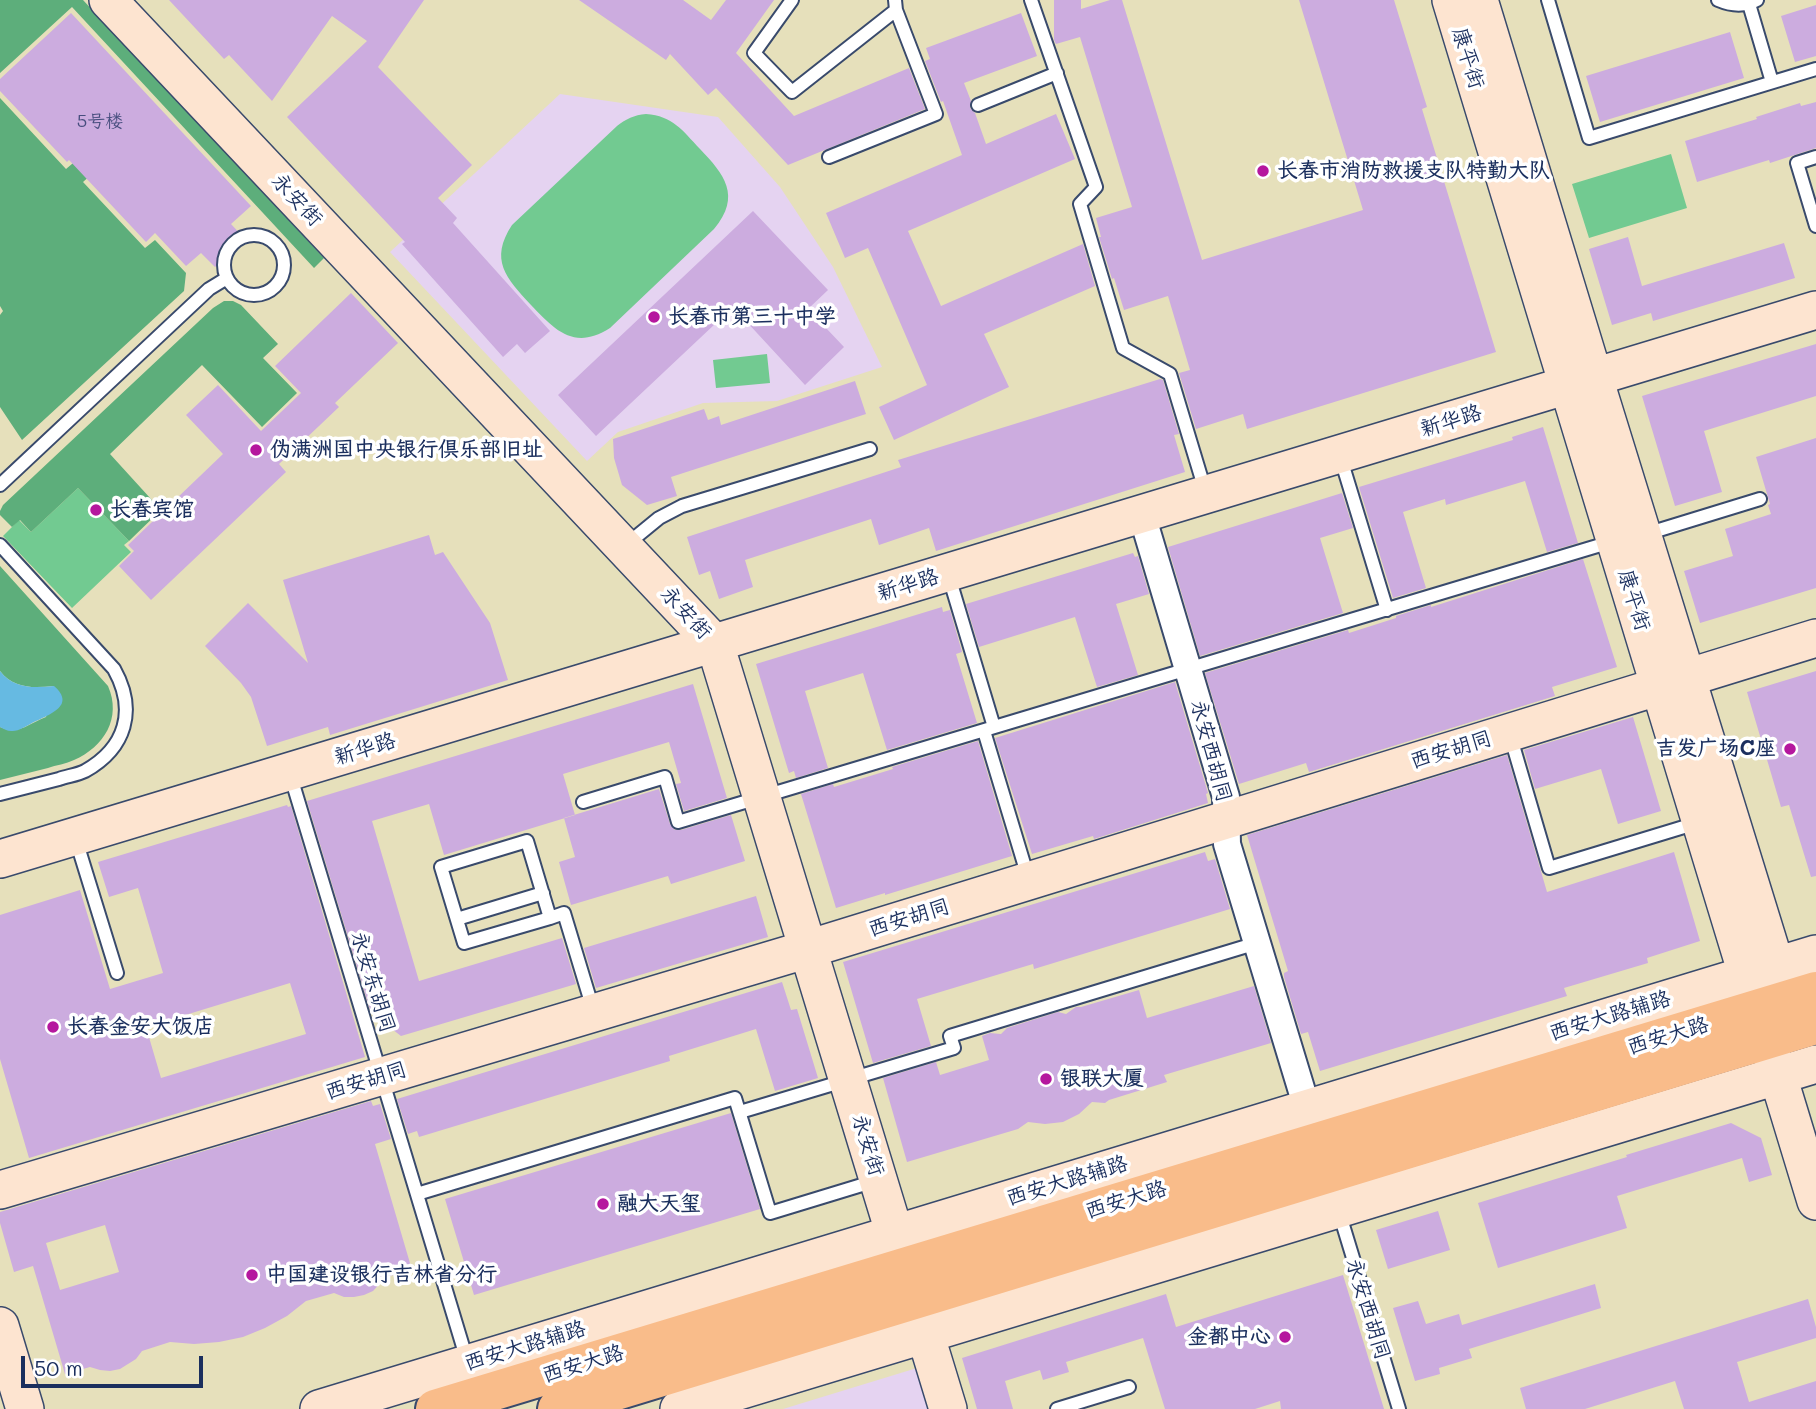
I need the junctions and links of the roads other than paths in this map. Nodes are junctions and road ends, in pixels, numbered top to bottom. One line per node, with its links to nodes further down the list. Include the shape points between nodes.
1 (108, 0): 28 (street, 永安街)
2 (792, 0): 9 (lane, via 754,53 792,92)
3 (1031, 0): 11 (lane)
4 (1451, 0): 19 (street, 康平街)
5 (1479, 0): 19 (street, 康平街)
6 (1548, 0): 12 (lane, via 1589,138)
7 (1718, 0): 8 (lane)
8 (1753, 2): 12 (lane)
9 (895, 5): 14 (lane, via 936,114)
10 (1816, 69): 12 (lane)
11 (1057, 74): 13 (lane); 23 (lane, via 1096,187 1080,204 1123,348 1170,374)
12 (1772, 82)
13 (978, 105)
14 (829, 157)
15 (1816, 157): 16 (lane, via 1797,163)
16 (1816, 226)
17 (227, 278): 17 (lane, via 243,293 266,293 285,270 281,251 257,235 237,240 225,257); 22 (lane, via 209,289)
18 (1816, 310): 19 (street, 新华路)
19 (1581, 382): 21 (street, 新华路); 26 (street, 康平街)
20 (870, 449): 28 (lane, via 682,506)
21 (1340, 455): 23 (street, 新华路); 30 (lane)
22 (0, 485)
23 (1207, 495): 25 (street, 新华路)
24 (1760, 499): 26 (lane)
25 (1142, 515): 29 (street, 新华路); 33 (street, 永安西胡同)
26 (1629, 538): 30 (lane); 34 (street, 康平街)
27 (0, 545): 38 (lane, via 114,669 127,710 120,739 104,758 83,772)
28 (624, 547): 32 (street, 永安街)
29 (948, 573): 32 (street, 新华路); 35 (lane)
30 (1387, 610): 33 (lane)
31 (1816, 638): 34 (street, 西安胡同)
32 (715, 644): 37 (street, 新华路); 39 (street, 永安街)
33 (1189, 670): 35 (lane); 41 (street, 永安西胡同, via 1226,797)
34 (1673, 682): 36 (street, 西安胡同); 42 (street, 康平街); 54 (street, 康平街)
35 (989, 729): 39 (lane); 45 (lane)
36 (1509, 732): 41 (street, 西安胡同); 42 (lane, via 1549,868)
37 (289, 772): 43 (street, 新华路); 55 (lane, 永安东胡同)
38 (0, 794)
39 (762, 797): 40 (lane, via 678,822 665,777); 50 (street, 永安街)
40 (583, 802)
41 (1227, 819): 45 (street, 西安胡同); 49 (street, 永安西胡同, via 1227,844)
42 (1701, 822): 54 (street, 康平街)
43 (75, 836): 44 (street, 新华路); 52 (lane)
44 (0, 859)
45 (1029, 880): 50 (street, 西安胡同)
46 (542, 893): 47 (lane); 48 (lane); 48 (lane, via 527,841 441,867)
47 (550, 918): 48 (lane, via 464,943); 53 (lane, via 564,913)
48 (457, 919)
49 (1257, 943): 56 (lane, via 950,1035 954,1048); 57 (street, 永安西胡同)
50 (808, 949): 53 (street, 西安胡同); 56 (street, 永安街)
51 (1816, 954): 54 (street, 西安大路辅路)
52 (117, 973)
53 (594, 1013): 55 (street, 西安胡同)
54 (1790, 1029): 57 (street, 西安大路辅路); 62 (street, 康平街); 63 (street, 西安大路辅路); 64 (main road, 西安大路)
55 (381, 1076): 60 (street, 西安胡同); 61 (lane, 永安东胡同)
56 (848, 1079): 58 (lane); 59 (street, 永安街)
57 (1307, 1108): 64 (street, 西安大路辅路)
58 (740, 1112): 59 (lane, via 770,1213); 61 (lane, via 735,1098)
59 (879, 1180): 64 (street, 永安街)
60 (0, 1190)
61 (417, 1194): 66 (lane, 永安东胡同)
62 (1816, 1201)
63 (1338, 1209): 64 (street, 西安大路辅路); 75 (lane, 永安西胡同)
64 (910, 1284): 66 (street, 西安大路辅路); 70 (main road, 西安大路); 71 (main road, 西安大路); 72 (street, 西安大路辅路); 73 (street, 永安街)
65 (3, 1349): 68 (street)
66 (468, 1364): 69 (street, 西安大路辅路)
67 (1129, 1387): 74 (lane)
68 (25, 1409)
69 (319, 1409)
70 (435, 1409)
71 (557, 1409)
72 (679, 1409)
73 (948, 1409)
74 (1057, 1409)
75 (1399, 1409)

